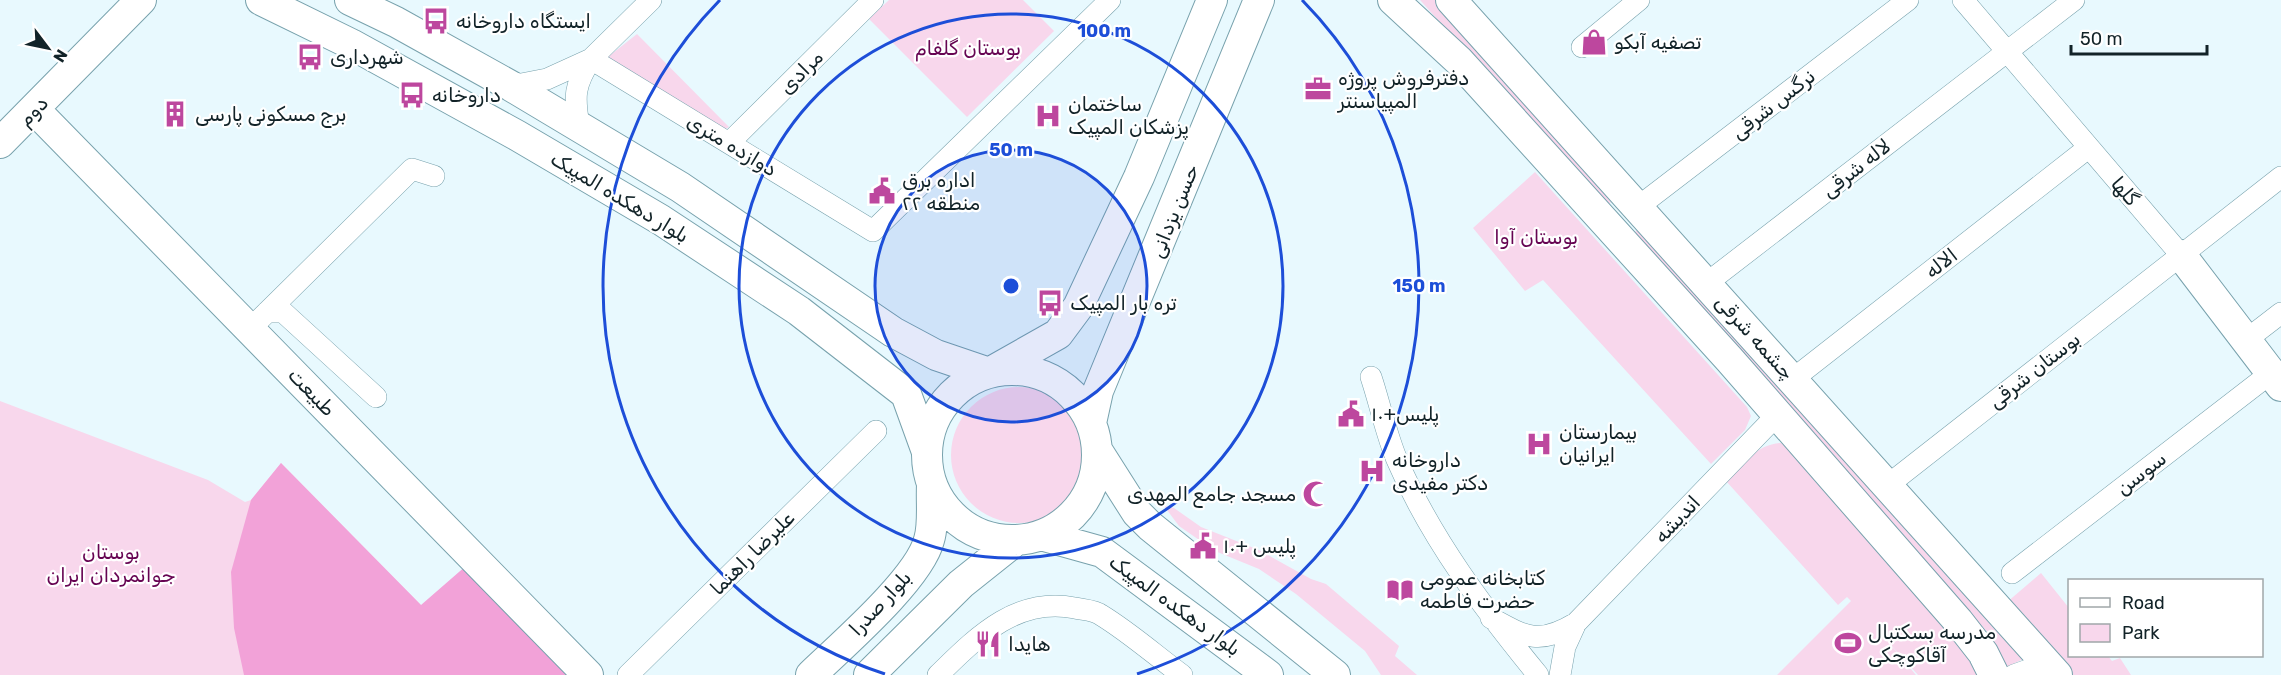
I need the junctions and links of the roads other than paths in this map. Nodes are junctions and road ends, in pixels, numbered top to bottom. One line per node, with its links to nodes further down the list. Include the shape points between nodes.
1 (141, 0): 23 (main road, دوم)
2 (261, 0): 44 (main road, بلوار دهکده المپیک, via 351,44 518,136 661,220 799,311 906,394)
3 (350, 0): 22 (main road, بلوار دهکده المپیک)
4 (651, 0): 21 (street)
5 (1110, 0): 26 (street, دوازده متری, via 873,231)
6 (1203, 0): 18 (main road)
7 (1212, 0): 18 (main road)
8 (1259, 0): 17 (main road, حسن یزدانی)
9 (1279, 0): 17 (main road)
10 (1393, 0): 41 (main road, چشمه شرقی, via 1459,61)
11 (1451, 0): 30 (main road, چشمه شرقی)
12 (1639, 0): 19 (street)
13 (1908, 0): 30 (street, نرگس شرقی)
14 (1963, 0): 20 (street, گلها)
15 (2074, 0): 20 (street, لاله شرقی)
16 (872, 1): 26 (street, مرادی)
17 (1245, 36): 43 (main road, حسن یزدانی, via 1098,391)
18 (1193, 45): 36 (main road, via 1139,177 1078,307 1058,334)
19 (1581, 47)
20 (2005, 52): 27 (street, گلها); 32 (street, لاله شرقی)
21 (591, 59): 22 (street, via 547,79); 24 (street, via 578,79 575,99); 26 (street, دوازده متری)
22 (511, 86): 24 (main road, بلوار دهکده المپیک)
23 (35, 110): 25 (main road, دوم); 34 (main road, طبیعت)
24 (579, 126): 36 (main road, بلوار دهکده المپیک, via 680,187 893,332 936,355)
25 (0, 143)
26 (729, 143)
27 (2088, 148): 31 (street, گلها); 38 (street, الاله)
28 (434, 176): 34 (street, via 412,168)
29 (2281, 177): 31 (street, بوستان شرقی)
30 (1638, 207): 32 (main road, چشمه شرقی)
31 (2181, 255): 35 (main road, گلها); 46 (street, بوستان شرقی)
32 (1707, 283): 38 (main road, چشمه شرقی)
33 (2281, 313): 35 (street)
34 (258, 320): 40 (street, via 283,312); 51 (main road, طبیعت)
35 (2246, 340): 39 (main road, گلها)
36 (988, 373): 43 (main road, via 1013,369 1038,373 1060,384 1079,401); 44 (main road, via 964,384 945,402 932,426)
37 (1371, 377): 49 (street, via 1397,459 1416,499)
38 (1793, 379): 46 (main road, چشمه شرقی)
39 (2276, 380): 48 (street, سوسن)
40 (376, 397)
41 (1778, 414): 50 (street, اندیشه); 61 (main road, چشمه شرقی, via 1958,621 1983,653)
42 (876, 431): 52 (street, علیرضا راهنما)
43 (1094, 436): 47 (main road, via 1094,477 1083,502 1065,522); 58 (main road, بلوار دهکده المپیک, via 1137,513 1150,526)
44 (927, 452): 45 (main road)
45 (932, 485): 47 (main road, via 945,508 964,526 988,537); 53 (main road, بلوار صدرا, via 929,540 919,559 894,594)
46 (1888, 485): 64 (main road, چشمه شرقی)
47 (1028, 538): 54 (main road, via 961,584); 57 (main road, بلوار دهکده المپیک, via 1102,552)
48 (2012, 573)
49 (1491, 618): 50 (street, via 1532,637 1554,636); 59 (street)
50 (1576, 623): 60 (street, via 1565,647)
51 (588, 675)
52 (628, 675)
53 (811, 675)
54 (869, 675)
55 (938, 675): 56 (street, via 978,635 1010,615 1066,606 1099,613)
56 (1182, 675)
57 (1268, 675)
58 (1335, 675)
59 (1538, 675)
60 (1560, 675)
61 (1994, 675)
62 (2014, 675): 63 (street, via 2028,670)
63 (2049, 675)
64 (2057, 675)

